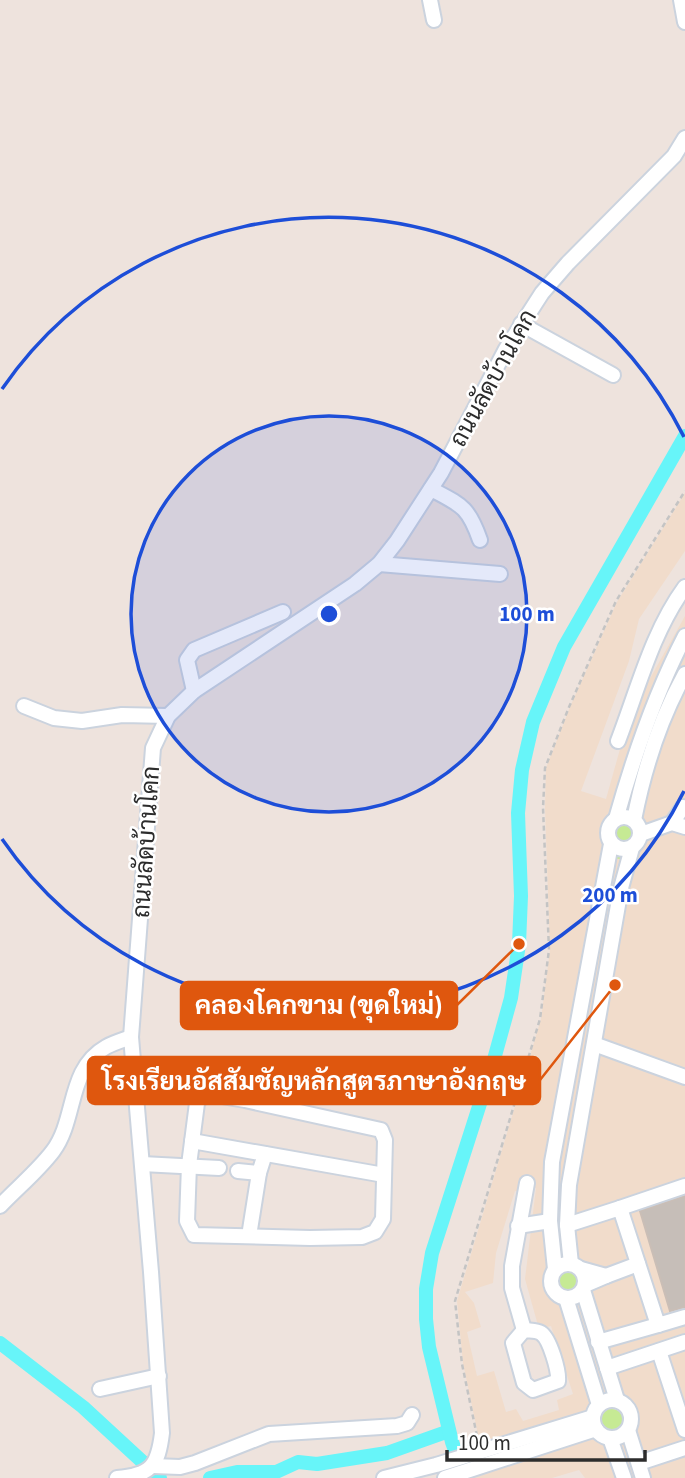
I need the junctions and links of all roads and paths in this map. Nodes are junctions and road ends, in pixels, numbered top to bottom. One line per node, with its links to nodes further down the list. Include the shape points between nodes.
1 (430, 0): 3 (street)
2 (681, 0): 4 (street)
3 (434, 19)
4 (685, 22)
5 (685, 138): 6 (street, ถนนลัดบ้านโคก, via 674,156 568,263)
6 (521, 324): 7 (street); 8 (street, ถนนลัดบ้านโคก)
7 (613, 375)
8 (430, 489): 10 (street, via 466,509); 11 (street, ถนนลัดบ้านโคก)
9 (685, 491): 70 (path, via 616,601 545,768 549,950 540,1019 455,1301)
10 (480, 540)
11 (379, 564): 12 (street); 18 (street, ถนนลัดบ้านโคก)
12 (500, 574)
13 (685, 587): 17 (street, via 664,620)
14 (283, 611): 18 (street, via 194,650 187,660)
15 (685, 636): 19 (street)
16 (685, 674): 26 (street, via 648,763)
17 (639, 687): 19 (street); 22 (street)
18 (194, 691): 21 (street, ถนนลัดบ้านโคก)
19 (657, 695): 24 (street)
20 (23, 706): 21 (street, via 54,718 82,721 122,715)
21 (168, 716): 29 (street, ถนนลัดบ้านโคก, via 150,766)
22 (618, 741)
23 (684, 808): 25 (street)
24 (617, 819): 26 (street, via 622,817); 27 (street, via 609,827)
25 (679, 825): 26 (street)
26 (637, 826): 28 (street, via 640,839)
27 (611, 844): 28 (street, via 621,850); 32 (street)
28 (632, 848): 30 (street)
29 (131, 1037): 36 (street, ถนนลัดบ้านโคก); 44 (street, via 104,1048 90,1060 78,1077 64,1131 53,1151)
30 (594, 1044): 31 (street); 33 (street)
31 (685, 1077)
32 (563, 1109): 33 (street); 46 (street, via 552,1162)
33 (582, 1113): 47 (street)
34 (192, 1141): 35 (street); 37 (street); 41 (street, via 197,1103 200,1096 210,1093 381,1130)
35 (265, 1154): 40 (street); 41 (street)
36 (142, 1164): 37 (street); 63 (street, ถนนลัดบ้านโคก)
37 (189, 1165): 38 (street); 49 (street, via 187,1221 194,1235)
38 (219, 1168)
39 (238, 1171): 40 (street)
40 (259, 1173): 49 (street)
41 (384, 1175): 49 (street, via 383,1219 370,1235)
42 (527, 1183): 48 (street)
43 (685, 1186): 45 (street)
44 (0, 1206)
45 (620, 1208): 47 (street); 50 (street)
46 (550, 1221): 48 (street); 52 (street)
47 (567, 1225): 51 (street)
48 (518, 1226): 58 (street, via 512,1288)
49 (249, 1236)
50 (638, 1264): 53 (street); 57 (street)
51 (576, 1266): 52 (street, via 565,1264); 53 (street); 54 (street, via 584,1274)
52 (555, 1269): 55 (street, via 554,1291)
53 (606, 1276): 54 (street)
54 (584, 1288): 55 (street, via 576,1297); 59 (street)
55 (566, 1298): 67 (street)
56 (685, 1317): 57 (street)
57 (658, 1325): 59 (street)
58 (524, 1330)
59 (598, 1342): 62 (street)
60 (685, 1342): 61 (street)
61 (659, 1351): 62 (street); 69 (street)
62 (607, 1368): 65 (street)
63 (159, 1376): 64 (street); 75 (street, ถนนลัดบ้านโคก, via 162,1433)
64 (100, 1390)
65 (617, 1400): 67 (street, via 605,1401); 68 (street, via 631,1415)
66 (412, 1415): 75 (street, via 397,1426 269,1434 195,1463)
67 (596, 1417): 71 (street, via 602,1435); 73 (street)
68 (628, 1430): 71 (street); 74 (street)
69 (685, 1430)
70 (477, 1436)
71 (610, 1438): 79 (street)
72 (685, 1448): 74 (street)
73 (495, 1454): 77 (street); 78 (street)
74 (639, 1463): 80 (street)
75 (153, 1466): 76 (street, via 133,1477)
76 (117, 1478)
77 (384, 1478)
78 (445, 1478)
79 (624, 1478)
80 (643, 1478)

